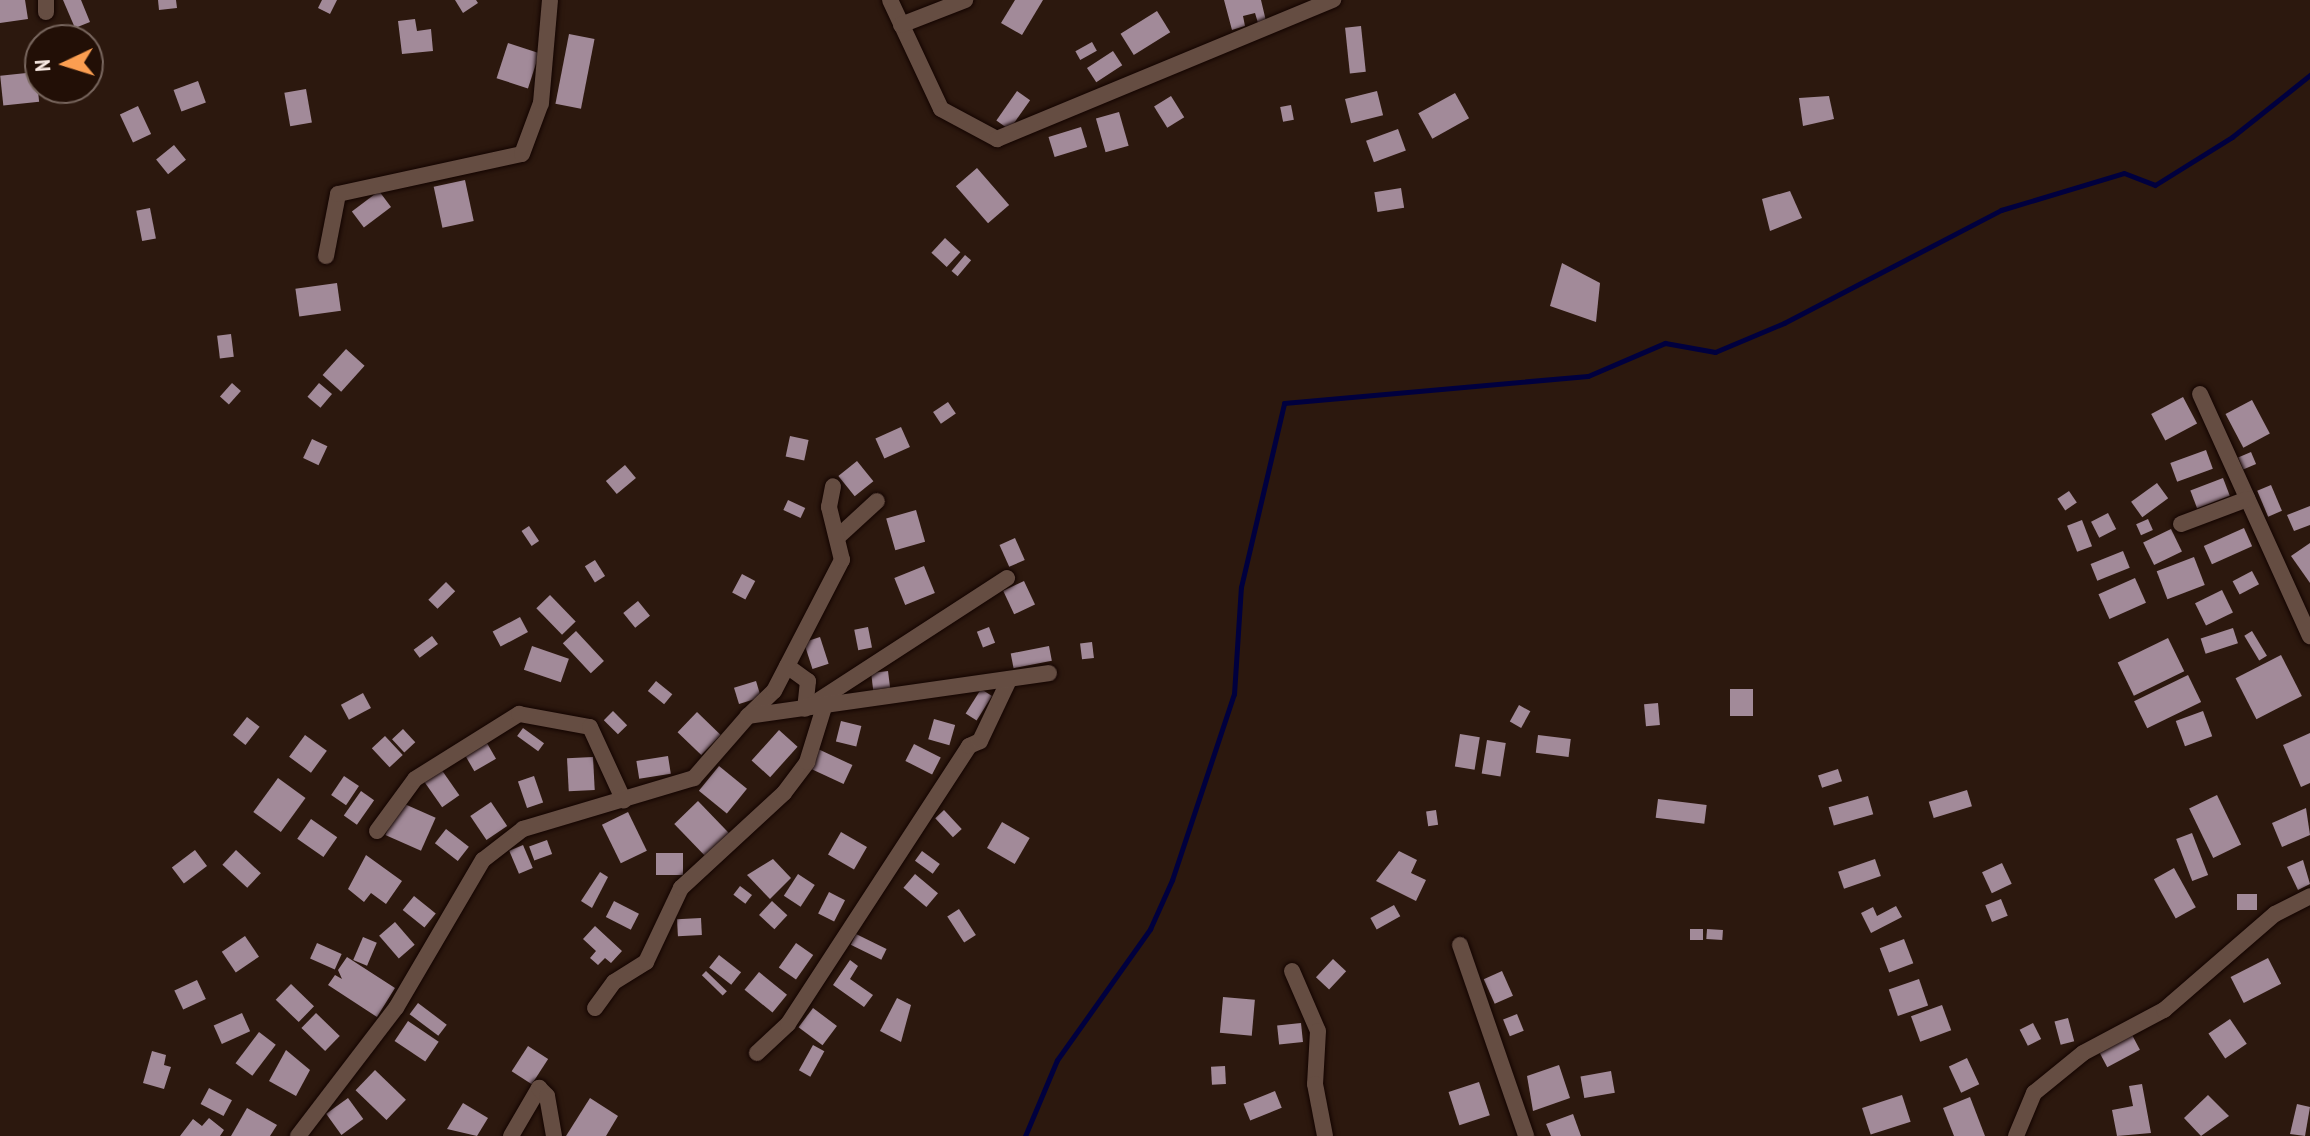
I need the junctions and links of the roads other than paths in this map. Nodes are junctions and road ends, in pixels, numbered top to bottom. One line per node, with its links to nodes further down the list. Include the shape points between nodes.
1 (550, 0): 6 (street, via 541,103 522,154 338,194)
2 (890, 0): 5 (street)
3 (965, 0): 5 (street)
4 (1333, 0): 5 (street, via 997,139 941,109)
5 (901, 25)
6 (326, 256)
7 (2200, 394): 9 (street)
8 (833, 486): 12 (street, via 829,507)
9 (2247, 499): 11 (street); 14 (street)
10 (877, 501): 12 (street)
11 (2181, 524)
12 (840, 535): 15 (street, via 837,572)
13 (1007, 578): 19 (street)
14 (2310, 636)
15 (787, 666): 19 (street, via 808,681); 20 (street, via 774,691)
16 (1049, 673): 17 (street)
17 (1009, 680): 18 (street); 27 (street, via 980,741 969,746 788,1024)
18 (824, 707): 19 (street); 26 (street, via 807,762 784,793 681,888 646,962 614,982)
19 (805, 709): 20 (street)
20 (748, 716): 21 (street, via 694,778)
21 (624, 801): 22 (street, via 590,727 519,714 415,779); 28 (street, via 523,829 483,860 396,1008)
22 (377, 831)
23 (2310, 896): 33 (street, via 2275,914 2164,1010 2083,1053 2034,1093)
24 (1460, 945): 32 (street)
25 (1292, 971): 31 (street, via 1318,1031 1315,1084)
26 (595, 1008)
27 (757, 1053)
28 (298, 1136)
29 (511, 1136): 30 (street, via 539,1088 547,1096)
30 (554, 1136)
31 (1325, 1136)
32 (1526, 1136)
33 (2016, 1136)

